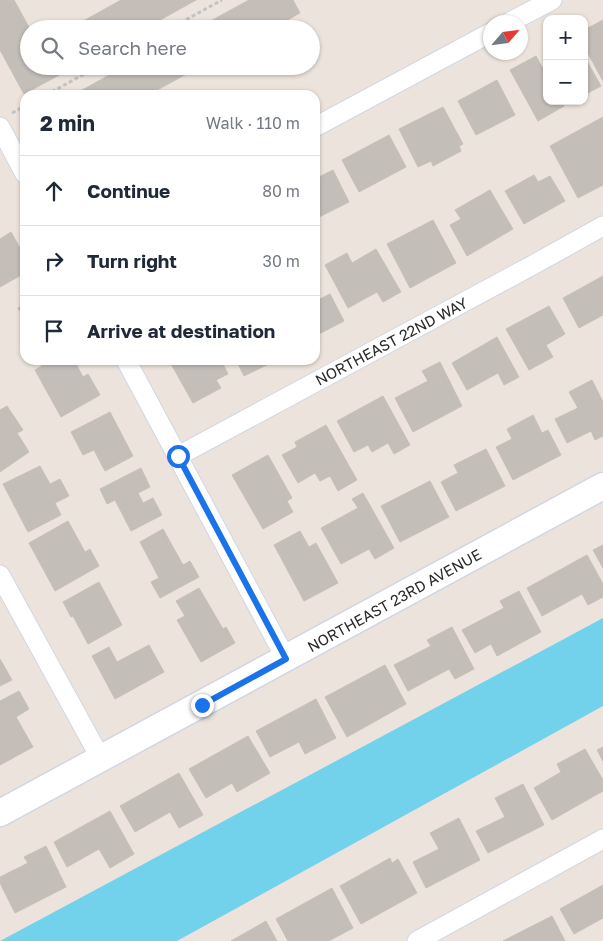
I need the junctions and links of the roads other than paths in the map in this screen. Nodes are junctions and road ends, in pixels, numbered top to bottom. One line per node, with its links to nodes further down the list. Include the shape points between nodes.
1 (552, 0): 2 (street)
2 (523, 15)
3 (483, 37): 4 (street)
4 (320, 124)
5 (2, 135): 6 (street)
6 (20, 166)
7 (603, 226): 9 (street, NORTHEAST 22ND WAY)
8 (129, 365): 9 (street)
9 (178, 456): 12 (street)
10 (603, 486): 12 (street, NORTHEAST 23RD AVENUE)
11 (0, 575): 13 (street)
12 (286, 659): 13 (street, NORTHEAST 23RD AVENUE)
13 (101, 759): 14 (street, NORTHEAST 23RD AVENUE)
14 (0, 813)
15 (603, 839): 16 (street)
16 (417, 941)

